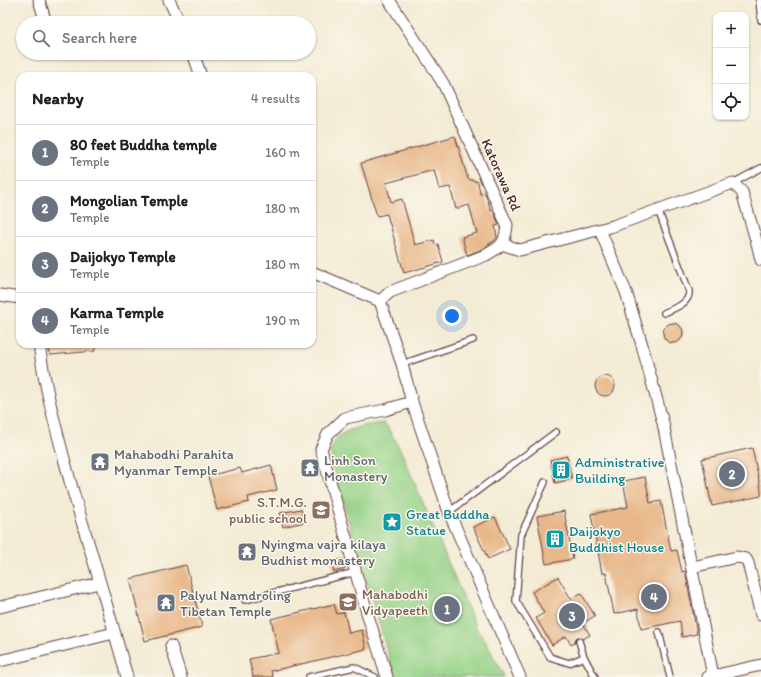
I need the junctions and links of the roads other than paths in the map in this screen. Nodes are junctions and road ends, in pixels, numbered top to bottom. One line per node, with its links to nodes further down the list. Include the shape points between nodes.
1 (39, 0): 5 (street)
2 (169, 0): 6 (street)
3 (389, 0): 14 (street, Katorawa Rd, via 436,72 459,117 507,225 506,238)
4 (759, 0): 7 (lane)
5 (44, 16)
6 (177, 16)
7 (761, 20)
8 (195, 60): 9 (street)
9 (200, 72)
10 (761, 168): 11 (lane)
11 (732, 183): 12 (street); 15 (street, via 742,192)
12 (658, 210): 13 (street); 20 (lane, via 689,291 686,302)
13 (600, 230): 14 (street, via 520,250); 28 (street, via 626,292 642,345 663,423)
14 (502, 244): 19 (street, via 486,255 390,292)
15 (761, 260)
16 (316, 274): 19 (street)
17 (0, 295): 18 (street)
18 (16, 297)
19 (380, 301): 23 (street)
20 (664, 313)
21 (473, 340): 23 (lane)
22 (40, 348): 30 (street, via 60,445)
23 (402, 364): 24 (street)
24 (412, 402): 27 (street); 29 (street, via 345,418 328,434 321,449)
25 (556, 432): 27 (lane)
26 (545, 482): 38 (lane, via 521,536 516,601 550,657 569,663)
27 (449, 512): 48 (street)
28 (692, 567): 33 (street, via 737,557 746,559); 42 (street)
29 (356, 572): 31 (lane); 47 (street)
30 (99, 583): 32 (street); 35 (street)
31 (245, 600)
32 (0, 607)
33 (761, 615)
34 (659, 632): 50 (lane)
35 (114, 633): 39 (street); 43 (street)
36 (579, 641): 38 (lane)
37 (171, 646): 44 (street)
38 (584, 656): 49 (lane)
39 (0, 661)
40 (761, 665): 41 (street)
41 (741, 673): 42 (street)
42 (711, 676)
43 (127, 677)
44 (181, 677)
45 (309, 677): 46 (lane, via 354,667)
46 (375, 677)
47 (388, 677)
48 (520, 677)
49 (595, 677)
50 (670, 677)

